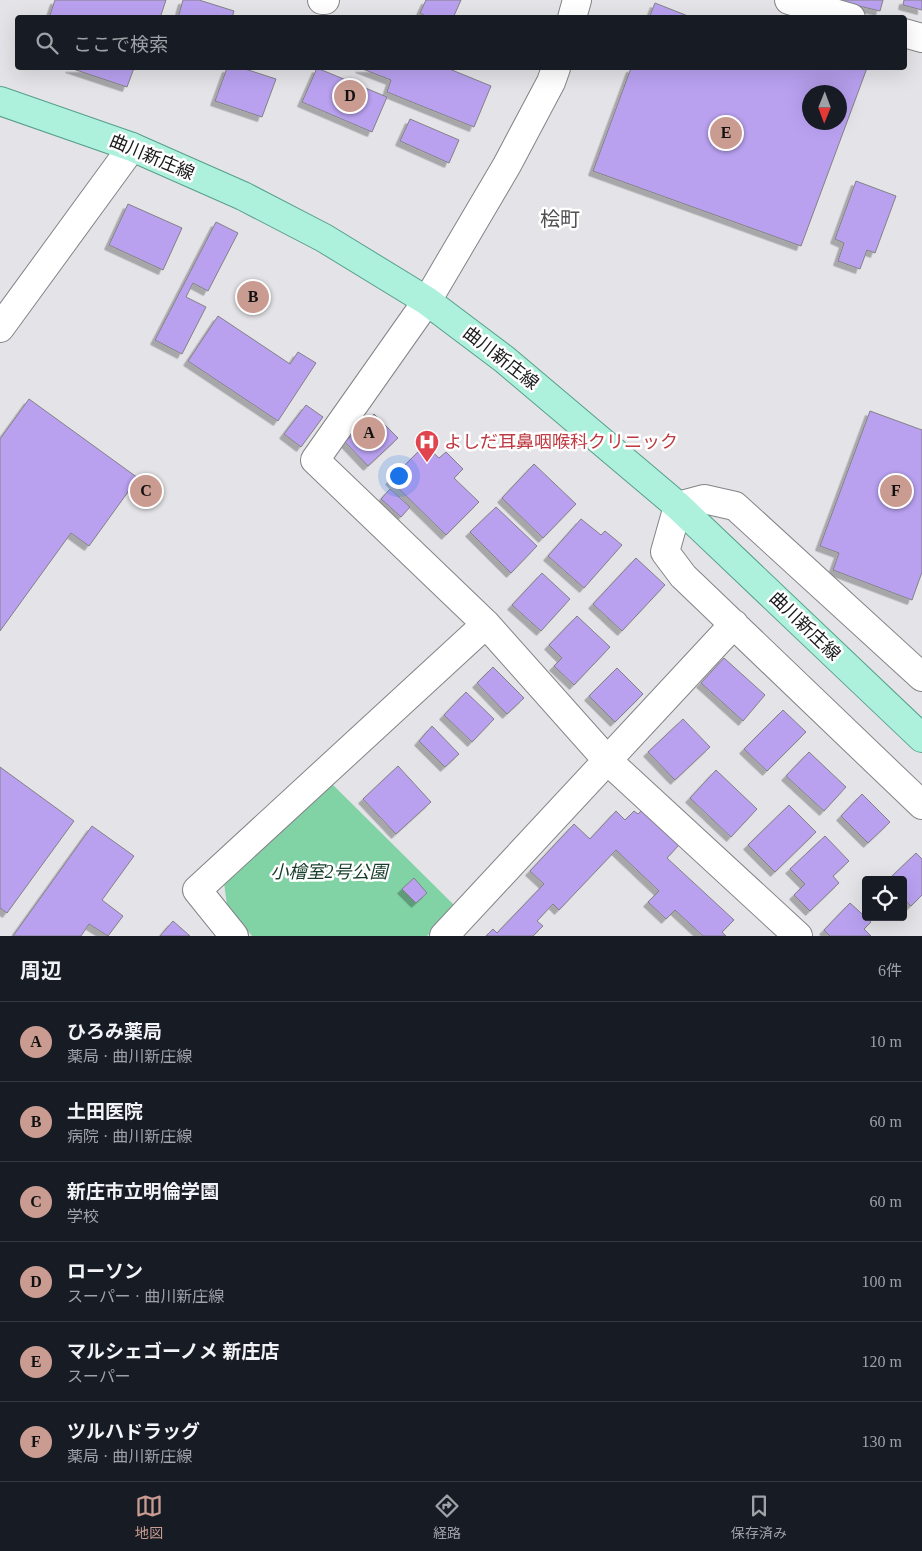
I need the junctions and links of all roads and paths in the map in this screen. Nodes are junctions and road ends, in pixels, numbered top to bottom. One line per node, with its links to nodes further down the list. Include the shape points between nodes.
1 (322, 0): 2 (street)
2 (326, 0)
3 (578, 0): 5 (street)
4 (789, 0): 6 (street)
5 (573, 15)
6 (841, 15)
7 (907, 34): 8 (street)
8 (922, 38)
9 (555, 70): 12 (street, via 507,165)
10 (0, 101): 11 (main road, 曲川新庄線)
11 (132, 147): 12 (main road, 曲川新庄線, via 243,196 316,234); 13 (street)
12 (427, 301): 14 (main road, 曲川新庄線, via 504,359); 15 (street, via 315,460)
13 (0, 328)
14 (678, 506): 16 (street, via 664,552 683,576); 17 (street, via 704,499 735,506); 18 (main road, 曲川新庄線)
15 (486, 624): 19 (street); 21 (street, via 197,890)
16 (734, 624): 19 (street); 20 (street)
17 (922, 676)
18 (922, 738)
19 (608, 761): 22 (street); 23 (street)
20 (922, 805)
21 (234, 936)
22 (444, 936)
23 (798, 936)

